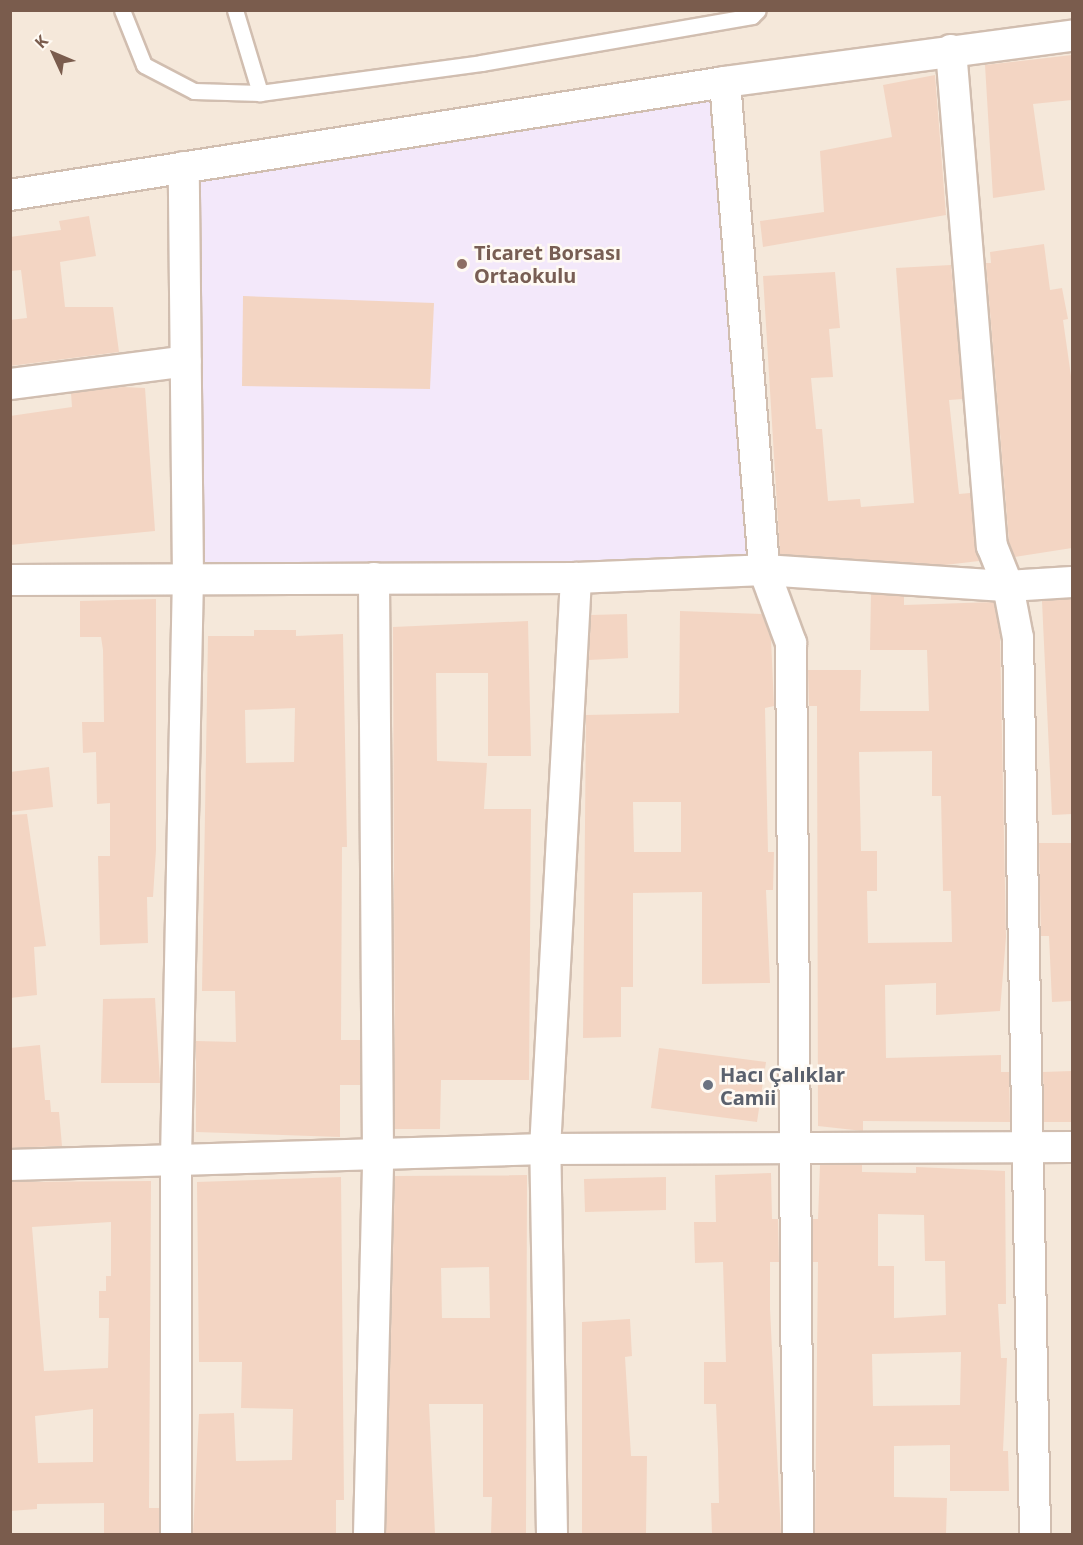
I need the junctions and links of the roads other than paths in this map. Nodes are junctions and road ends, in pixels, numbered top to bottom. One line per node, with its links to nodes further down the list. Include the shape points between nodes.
1 (122, 10): 7 (lane, via 144,65 195,91)
2 (235, 10): 7 (lane)
3 (758, 10): 7 (lane, via 752,16 481,63)
4 (1072, 36): 5 (street)
5 (951, 50): 6 (street); 18 (street, via 992,546)
6 (725, 82): 8 (street); 12 (street)
7 (260, 93)
8 (184, 167): 9 (street); 10 (street)
9 (10, 195)
10 (186, 361): 11 (street); 13 (street)
11 (10, 384)
12 (764, 570): 15 (street); 18 (street); 22 (street, via 791,643)
13 (188, 578): 14 (street); 16 (street); 24 (street)
14 (374, 578): 15 (street); 23 (street)
15 (576, 578): 21 (street)
16 (10, 580)
17 (1072, 582): 18 (street)
18 (1008, 586): 20 (street, via 1018,638)
19 (1072, 1147): 20 (street)
20 (1027, 1148): 22 (street); 30 (street)
21 (545, 1149): 22 (street); 23 (street); 28 (street)
22 (798, 1149): 29 (street)
23 (378, 1154): 24 (street); 27 (street)
24 (176, 1159): 25 (street); 26 (street)
25 (10, 1165)
26 (176, 1534)
27 (369, 1534)
28 (552, 1534)
29 (798, 1534)
30 (1035, 1534)

